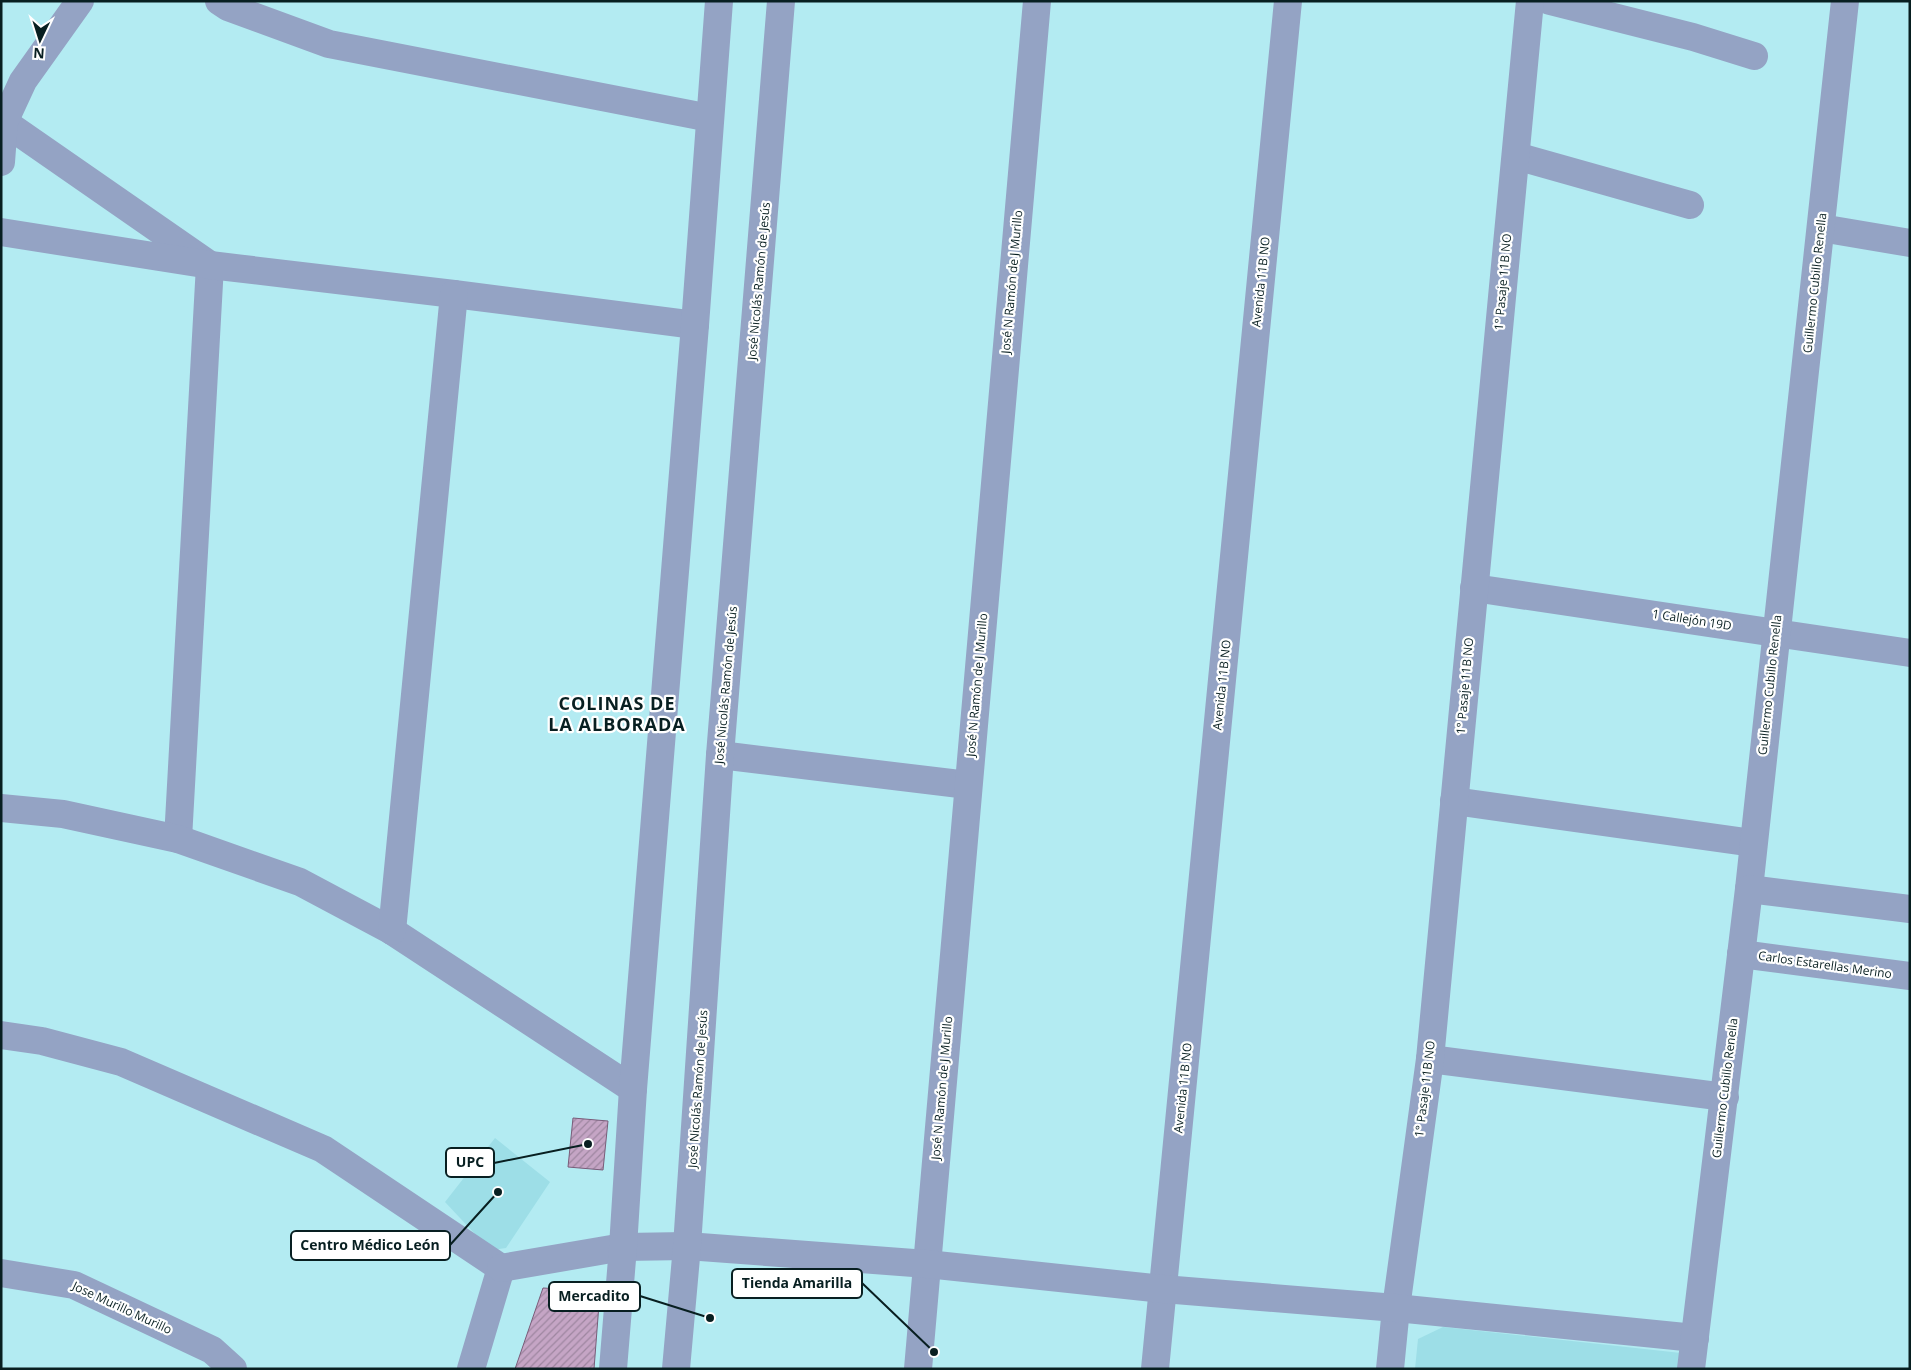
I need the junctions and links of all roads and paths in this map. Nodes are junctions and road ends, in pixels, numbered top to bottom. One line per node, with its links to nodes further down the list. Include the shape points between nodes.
1 (80, 1): 12 (street, via 23,81)
2 (219, 1): 11 (street, via 330,44)
3 (719, 1): 11 (street)
4 (781, 1): 25 (street, José Nicolás Ramón de Jesús)
5 (1037, 1): 26 (street, José N Ramón de J Murillo)
6 (1288, 1): 45 (street, Avenida 11B NO)
7 (1530, 1): 13 (street, 1° Pasaje 11B NO)
8 (1550, 1): 10 (street)
9 (1845, 1): 16 (street, Guillermo Cubillo Renella)
10 (1754, 56)
11 (710, 118): 21 (street)
12 (3, 121): 14 (street); 19 (street)
13 (1516, 156): 15 (street); 22 (street, 1° Pasaje 11B NO)
14 (1, 162)
15 (1690, 205)
16 (1821, 228): 18 (street); 23 (street, Guillermo Cubillo Renella)
17 (1, 232): 19 (street)
18 (1910, 243)
19 (210, 265): 20 (street); 29 (street)
20 (454, 294): 21 (street); 33 (street)
21 (695, 325): 38 (street)
22 (1474, 588): 23 (street, 1 Callejón 19D); 27 (street, 1° Pasaje 11B NO)
23 (1776, 633): 24 (street, 1 Callejón 19D); 30 (street, Guillermo Cubillo Renella)
24 (1910, 653)
25 (720, 756): 26 (street); 40 (street, José Nicolás Ramón de Jesús)
26 (968, 785): 42 (street, José N Ramón de J Murillo)
27 (1454, 801): 30 (street); 37 (street, 1° Pasaje 11B NO)
28 (1, 808): 29 (street, via 63,814)
29 (178, 839): 33 (street, via 300,882)
30 (1753, 843): 31 (street, Guillermo Cubillo Renella)
31 (1749, 889): 32 (street); 34 (street, Guillermo Cubillo Renella)
32 (1910, 909)
33 (392, 931): 38 (street)
34 (1741, 954): 35 (street, Carlos Estarellas Merino); 39 (street, Guillermo Cubillo Renella)
35 (1910, 976)
36 (1, 1034): 43 (street, via 121,1062 323,1149)
37 (1430, 1059): 39 (street); 46 (street, 1° Pasaje 11B NO)
38 (633, 1089): 41 (street)
39 (1725, 1097): 47 (street, Guillermo Cubillo Renella)
40 (687, 1246): 41 (street); 42 (street); 51 (street, José Nicolás Ramón de Jesús)
41 (624, 1247): 43 (street); 50 (street)
42 (927, 1264): 45 (street); 52 (street, José N Ramón de J Murillo)
43 (501, 1268): 49 (street)
44 (1, 1273): 48 (street, Jose Murillo Murillo, via 74,1285 212,1350)
45 (1163, 1289): 46 (street); 53 (street, Avenida 11B NO)
46 (1396, 1308): 47 (street); 54 (street, 1° Pasaje 11B NO)
47 (1695, 1338): 55 (street, Guillermo Cubillo Renella)
48 (233, 1369)
49 (471, 1369)
50 (613, 1369)
51 (676, 1369)
52 (918, 1369)
53 (1155, 1369)
54 (1390, 1369)
55 (1691, 1369)

